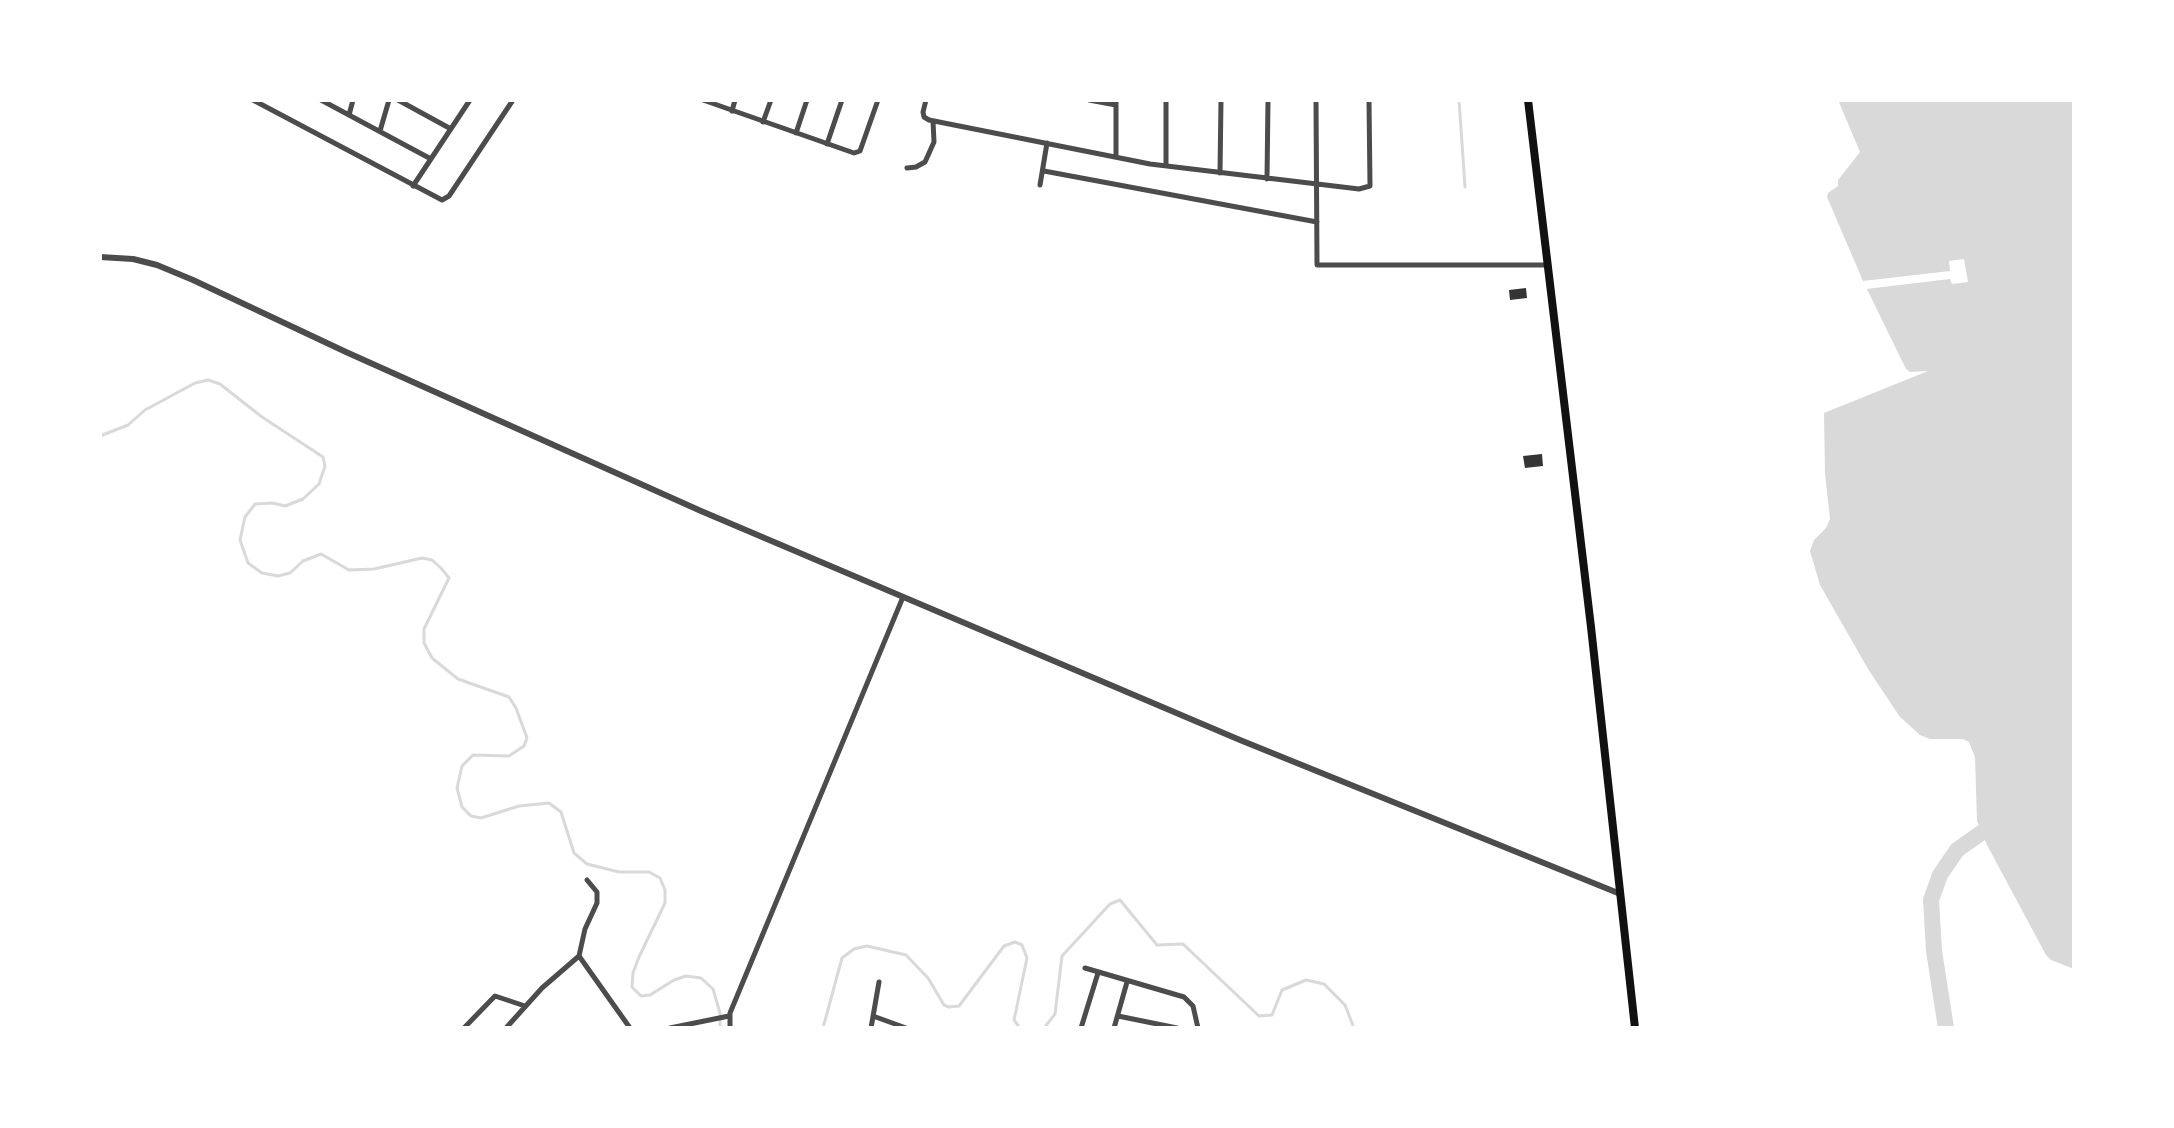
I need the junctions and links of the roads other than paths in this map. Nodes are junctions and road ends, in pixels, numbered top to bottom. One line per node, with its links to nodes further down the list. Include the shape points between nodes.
1 (253, 100): 41 (street)
2 (321, 100): 24 (street)
3 (353, 100): 24 (street)
4 (389, 100): 28 (street)
5 (398, 100): 27 (street)
6 (470, 100): 27 (street)
7 (513, 100): 41 (street, via 446,199 437,200)
8 (703, 100): 23 (street)
9 (735, 100): 23 (street)
10 (771, 100): 26 (street)
11 (807, 100): 29 (street)
12 (842, 100): 31 (street)
13 (878, 100): 31 (street, via 860,151)
14 (926, 100): 25 (street, via 924,117)
15 (1089, 100): 22 (street)
16 (1166, 100): 34 (street)
17 (1221, 100): 37 (street)
18 (1268, 100): 38 (street)
19 (1316, 100): 40 (street)
20 (1369, 100): 40 (street, via 1370,186)
21 (1528, 100): 44 (highway)
22 (1116, 103): 32 (street)
23 (732, 111): 26 (street)
24 (349, 115): 28 (street)
25 (933, 121): 30 (street); 35 (street, via 934,142 925,162)
26 (763, 122): 29 (street)
27 (451, 129): 33 (street)
28 (380, 131): 33 (street)
29 (796, 133): 31 (street)
30 (1047, 143): 32 (street); 36 (street)
31 (827, 144)
32 (1116, 156): 34 (street)
33 (431, 159): 41 (street)
34 (1166, 166): 37 (street)
35 (907, 168)
36 (1044, 171): 39 (street); 42 (street)
37 (1220, 173): 38 (street)
38 (1267, 179): 40 (street)
39 (1040, 185)
40 (1318, 185): 42 (street)
41 (413, 186)
42 (1317, 222): 44 (street, via 1317,265)
43 (100, 257): 45 (street, via 133,259 193,280 576,456)
44 (1548, 265): 47 (highway)
45 (903, 597): 47 (street); 56 (street)
46 (587, 880): 48 (street, via 597,892 597,903)
47 (1618, 893): 68 (highway)
48 (579, 956): 53 (street); 59 (street)
49 (1085, 968): 50 (street)
50 (1098, 973): 52 (street); 64 (street)
51 (879, 982): 54 (street)
52 (1127, 982): 55 (street); 67 (street, via 1184,997 1193,1006)
53 (525, 1006): 57 (street, via 495,996); 58 (street)
54 (873, 1016): 62 (street); 63 (street)
55 (1118, 1016): 65 (street); 66 (street)
56 (727, 1017): 60 (street); 61 (street)
57 (464, 1028)
58 (506, 1028)
59 (630, 1028)
60 (670, 1028)
61 (730, 1028)
62 (871, 1028)
63 (906, 1028)
64 (1081, 1028)
65 (1114, 1028)
66 (1177, 1028)
67 (1198, 1028)
68 (1635, 1028)

